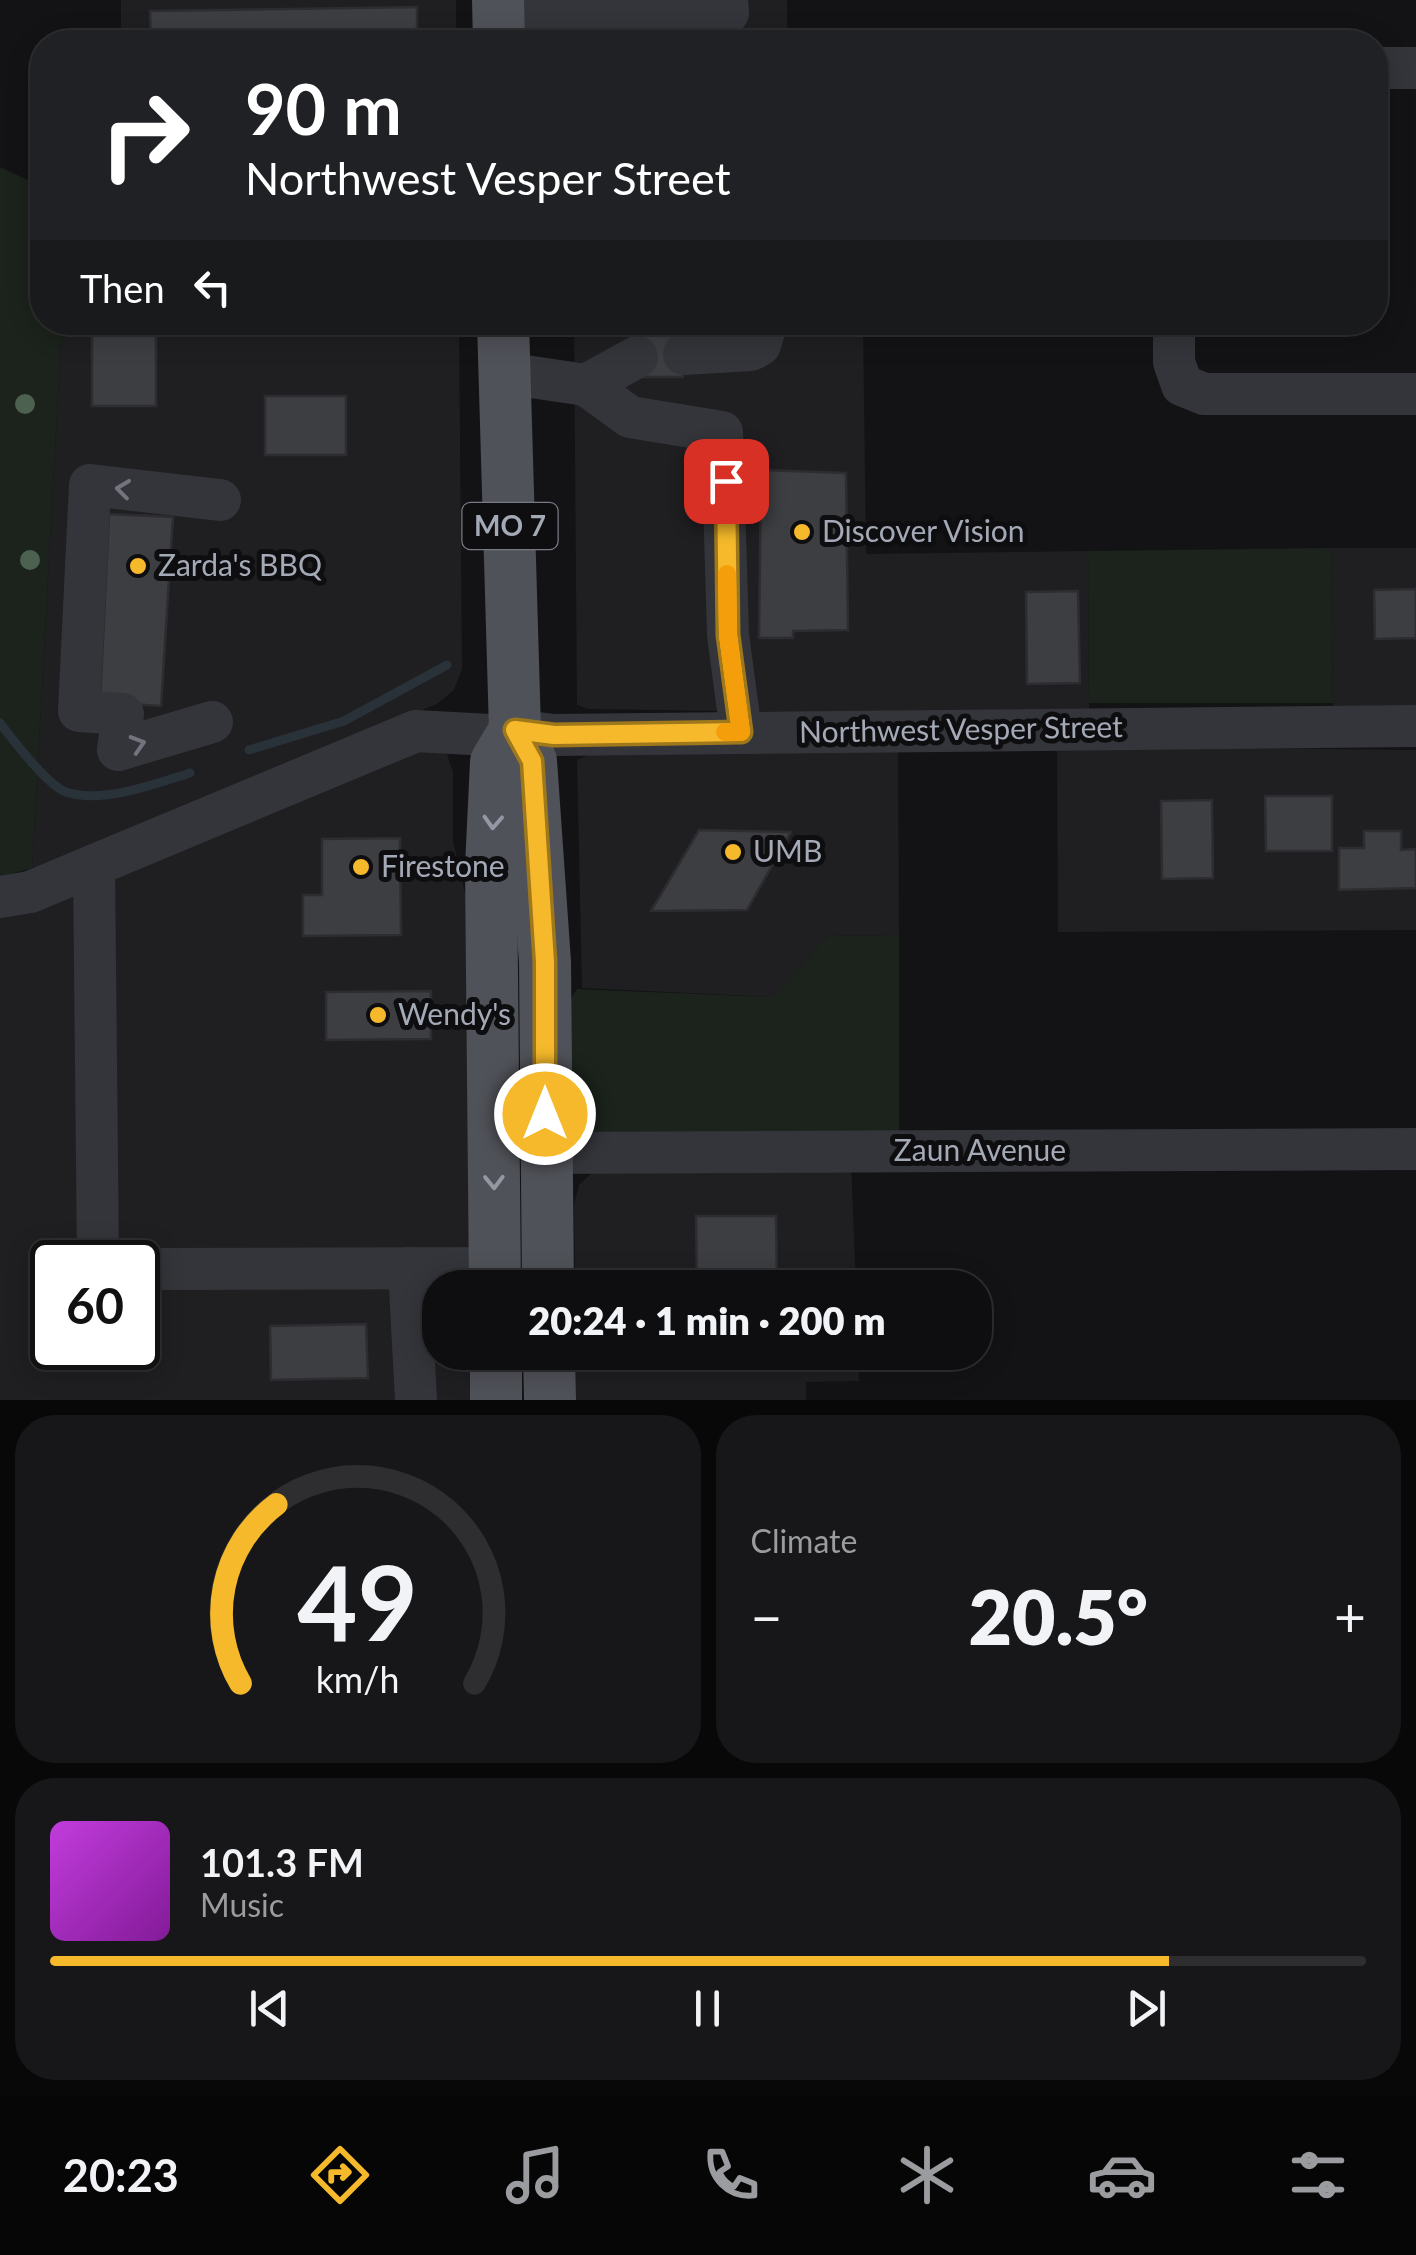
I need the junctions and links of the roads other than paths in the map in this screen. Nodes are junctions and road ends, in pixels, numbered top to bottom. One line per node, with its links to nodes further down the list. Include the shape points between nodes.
1 (727, 0): 2 (street, via 728,13)
2 (499, 19)
3 (1388, 68): 4 (street)
4 (1416, 68)
5 (760, 335): 8 (street)
6 (1174, 335): 11 (street, via 1182,385 1204,394)
7 (504, 348): 10 (street); 15 (main road, MO 7)
8 (684, 354)
9 (638, 357): 10 (street)
10 (586, 385): 16 (street, via 630,417 722,432 728,635)
11 (1416, 394)
12 (220, 500): 13 (street, one-way to 13, via 90,485 79,711 122,714 118,750)
13 (212, 722)
14 (1416, 726): 16 (street, Northwest Vesper Street)
15 (515, 730): 16 (street, Northwest Vesper Street); 17 (street, Northwest Vesper Street, via 416,731); 20 (main road, MO 7, via 532,761 545,962); 25 (main road, MO 7, one-way to 25, via 496,762 491,867)
16 (741, 732)
17 (94, 865): 18 (street, Northwest Vesper Street); 21 (street)
18 (0, 897)
19 (1416, 1149): 20 (street, Zaun Avenue)
20 (545, 1152): 26 (main road, MO 7)
21 (98, 1240)
22 (409, 1268): 23 (street); 24 (street); 29 (street)
23 (160, 1269)
24 (426, 1270)
25 (495, 1270)
26 (548, 1270)
27 (496, 1370): 30 (main road)
28 (549, 1370): 31 (main road)
29 (416, 1400)
30 (496, 1400)
31 (550, 1400)

